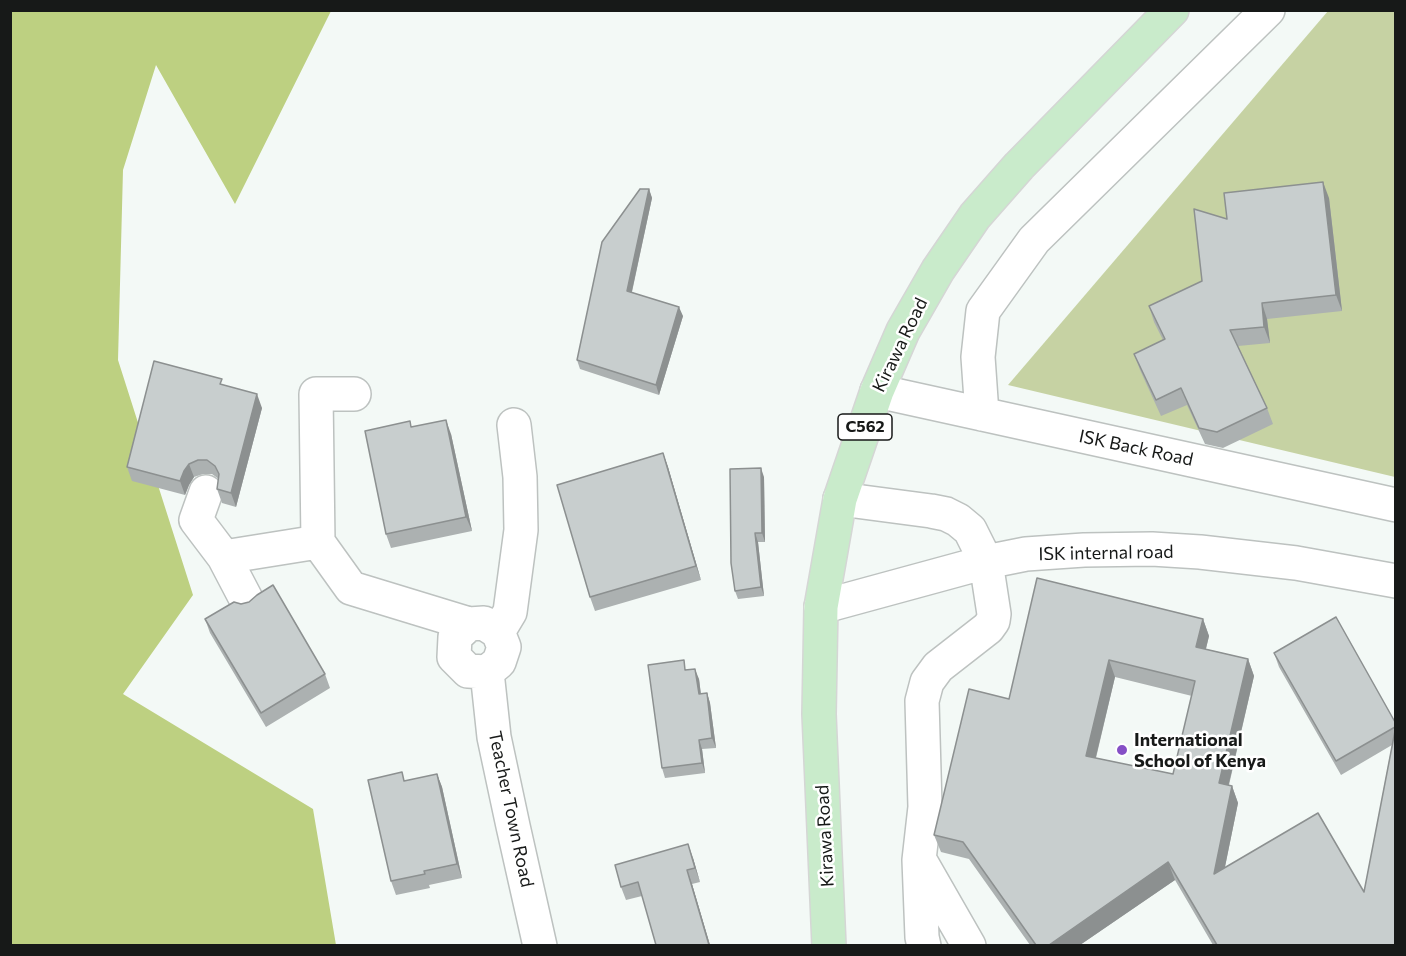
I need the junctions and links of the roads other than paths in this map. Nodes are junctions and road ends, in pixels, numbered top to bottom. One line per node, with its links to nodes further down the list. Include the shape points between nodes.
1 (1172, 10): 3 (main road, Kirawa Road / C562, via 975,216 903,332)
2 (1268, 10): 5 (street, via 1034,240 989,302 983,311 978,357)
3 (877, 391): 5 (street, ISK Back Road); 8 (main road, Kirawa Road / C562)
4 (354, 394): 10 (street, via 316,394)
5 (982, 414): 9 (street, ISK Back Road)
6 (514, 425): 16 (street, via 521,530 510,612)
7 (206, 492): 11 (street, via 196,520)
8 (840, 499): 12 (street, via 946,514 970,530); 15 (main road, Kirawa Road / C562)
9 (1395, 506)
10 (318, 542): 11 (street); 16 (street, via 351,588)
11 (224, 557): 14 (street)
12 (986, 562): 13 (street, ISK internal road, via 1084,550 1152,549 1296,563); 15 (street, ISK internal road); 18 (street, via 993,621 938,668 927,682 922,700 925,807)
13 (1395, 581)
14 (246, 599)
15 (821, 607): 20 (main road, Kirawa Road / C562, via 819,714)
16 (483, 628): 17 (street, via 504,647 499,662); 17 (street, via 455,637 454,657 468,671)
17 (487, 672): 19 (street, Teacher Town Road, via 494,737)
18 (919, 860): 21 (street); 22 (street)
19 (540, 945)
20 (829, 945)
21 (924, 945)
22 (969, 945)

